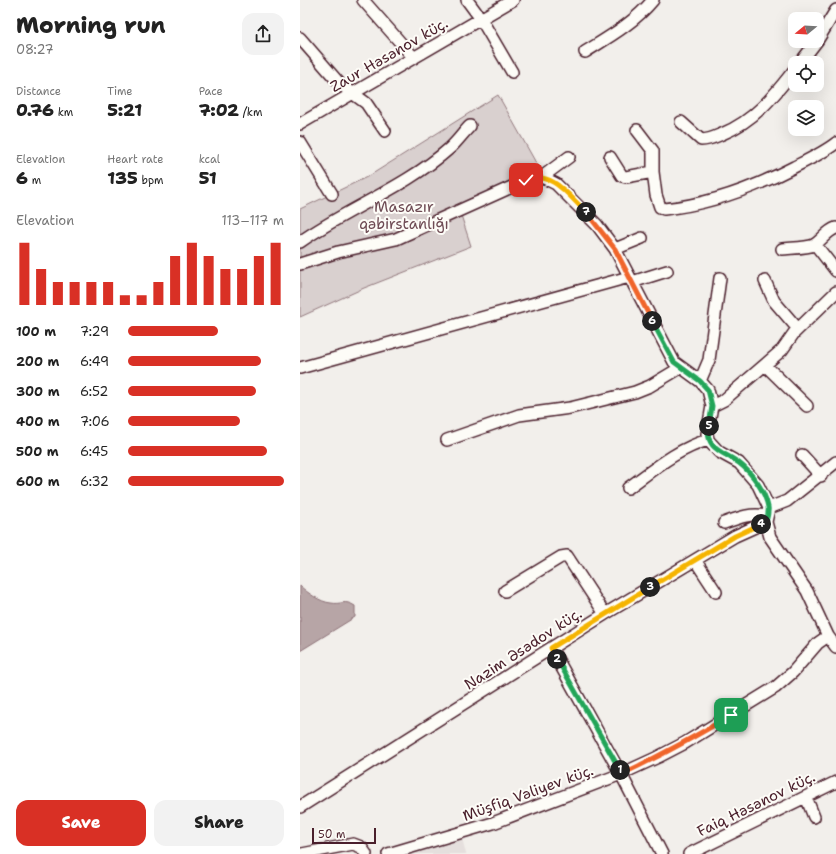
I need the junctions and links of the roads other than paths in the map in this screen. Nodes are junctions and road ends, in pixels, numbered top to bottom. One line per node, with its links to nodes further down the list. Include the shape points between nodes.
1 (363, 0): 12 (street)
2 (467, 0): 6 (street)
3 (513, 0): 6 (street, Zaur Həsənov küç.)
4 (653, 0): 10 (street, via 629,24)
5 (836, 10): 7 (street)
6 (481, 19): 12 (street, Zaur Həsənov küç.); 13 (street)
7 (824, 30)
8 (300, 38): 15 (street, via 340,84)
9 (812, 48): 11 (street)
10 (585, 52)
11 (805, 56)
12 (414, 58): 15 (street, Zaur Həsənov küç.)
13 (512, 72)
14 (788, 78): 16 (street, via 759,110 741,125 724,134 701,140)
15 (353, 94): 17 (street, Zaur Həsənov küç.); 20 (street, via 366,103)
16 (681, 122)
17 (300, 124)
18 (470, 126): 30 (street, via 450,148 409,178 319,228)
19 (637, 130): 25 (street, via 653,151)
20 (385, 131)
21 (300, 142): 27 (street)
22 (836, 143): 25 (street, via 820,154 750,189 669,209 664,209 658,203)
23 (569, 157): 26 (street)
24 (610, 157): 25 (street, via 622,176)
25 (653, 172)
26 (547, 178): 32 (street, via 586,213); 34 (street, via 534,177 526,180 396,239 338,252)
27 (332, 194)
28 (836, 228): 31 (street)
29 (642, 238): 32 (street)
30 (300, 242)
31 (815, 244): 33 (street, via 809,247); 36 (street)
32 (615, 249): 38 (street)
33 (782, 249)
34 (300, 264)
35 (667, 271): 38 (street)
36 (836, 271)
37 (720, 278): 45 (street, via 709,360)
38 (631, 279): 43 (street); 44 (street, via 669,355)
39 (765, 281): 41 (street, via 774,301)
40 (836, 292): 41 (street)
41 (798, 329): 42 (street, via 782,350)
42 (765, 365): 46 (street, via 724,400); 47 (street)
43 (300, 368)
44 (680, 368): 45 (street); 48 (street, via 635,392 570,408 519,415)
45 (700, 381): 46 (street, via 708,390)
46 (712, 406): 49 (street)
47 (807, 406)
48 (447, 440)
49 (708, 440): 53 (street, via 672,456); 54 (street, via 719,452 739,463 750,474 765,496)
50 (802, 455): 52 (street)
51 (836, 462): 52 (street, Nazim Əsədov küç.)
52 (821, 476): 54 (street, Nazim Əsədov küç.)
53 (628, 488)
54 (767, 516): 55 (street, via 744,515); 56 (street, Nazim Əsədov küç.); 60 (street, via 770,537 807,591)
55 (724, 523)
56 (695, 560): 58 (street); 59 (street, Nazim Əsədov küç.)
57 (505, 591): 59 (street, via 561,557 567,556)
58 (716, 592)
59 (604, 614): 62 (street, Nazim Əsədov küç.)
60 (828, 636): 61 (street); 63 (street, Müşfiq Vəliyev küç., via 818,643 776,687 685,743)
61 (836, 647)
62 (551, 648): 63 (street); 66 (street, Nazim Əsədov küç.)
63 (622, 774): 70 (street, Müşfiq Vəliyev küç., via 493,823); 71 (street)
64 (836, 782): 65 (street, Faiq Həsənov küç.)
65 (806, 797): 67 (street); 72 (street, Faiq Həsənov küç.)
66 (300, 807)
67 (814, 817)
68 (302, 854): 69 (street, via 353,844 360,846)
69 (366, 854)
70 (388, 854)
71 (662, 854)
72 (689, 854)

